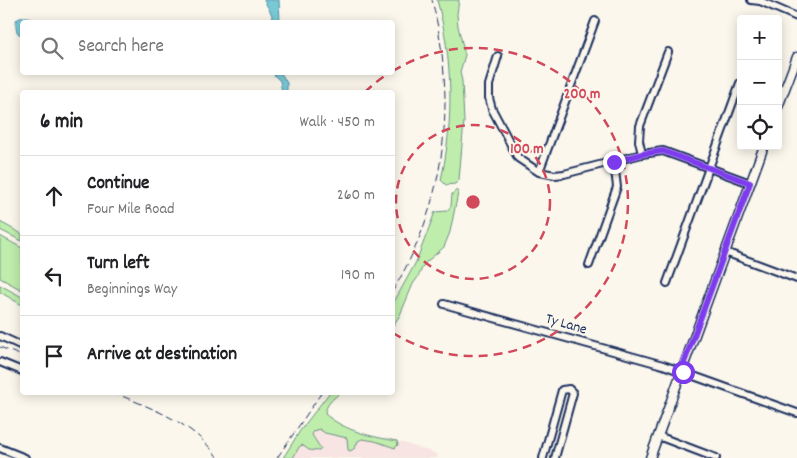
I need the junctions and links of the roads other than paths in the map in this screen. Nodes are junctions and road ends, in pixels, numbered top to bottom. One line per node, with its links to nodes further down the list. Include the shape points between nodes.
1 (751, 0): 2 (street)
2 (759, 0): 3 (street)
3 (797, 17)
4 (595, 21): 14 (street)
5 (668, 52): 11 (street, via 640,126)
6 (498, 56): 14 (street, via 489,85 492,110 518,158)
7 (797, 57): 9 (street)
8 (737, 91): 13 (street)
9 (779, 105)
10 (762, 150): 15 (street)
11 (642, 154): 12 (street); 13 (street, via 663,151)
12 (614, 162): 14 (street, via 564,174); 17 (street, via 617,187)
13 (708, 168): 15 (street); 19 (street)
14 (539, 172)
15 (750, 183): 16 (street)
16 (725, 252): 18 (street); 25 (street)
17 (589, 265)
18 (797, 278)
19 (667, 283)
20 (444, 304): 25 (street, Ty Lane)
21 (0, 336): 22 (street)
22 (20, 345)
23 (0, 362): 24 (street)
24 (20, 370)
25 (681, 371): 26 (street, Ty Lane); 27 (street)
26 (797, 413)
27 (658, 436): 32 (street); 33 (street)
28 (0, 448): 29 (street)
29 (24, 458)
30 (543, 458): 31 (street, via 562,390 569,389 573,393)
31 (556, 458)
32 (650, 458)
33 (716, 458)

